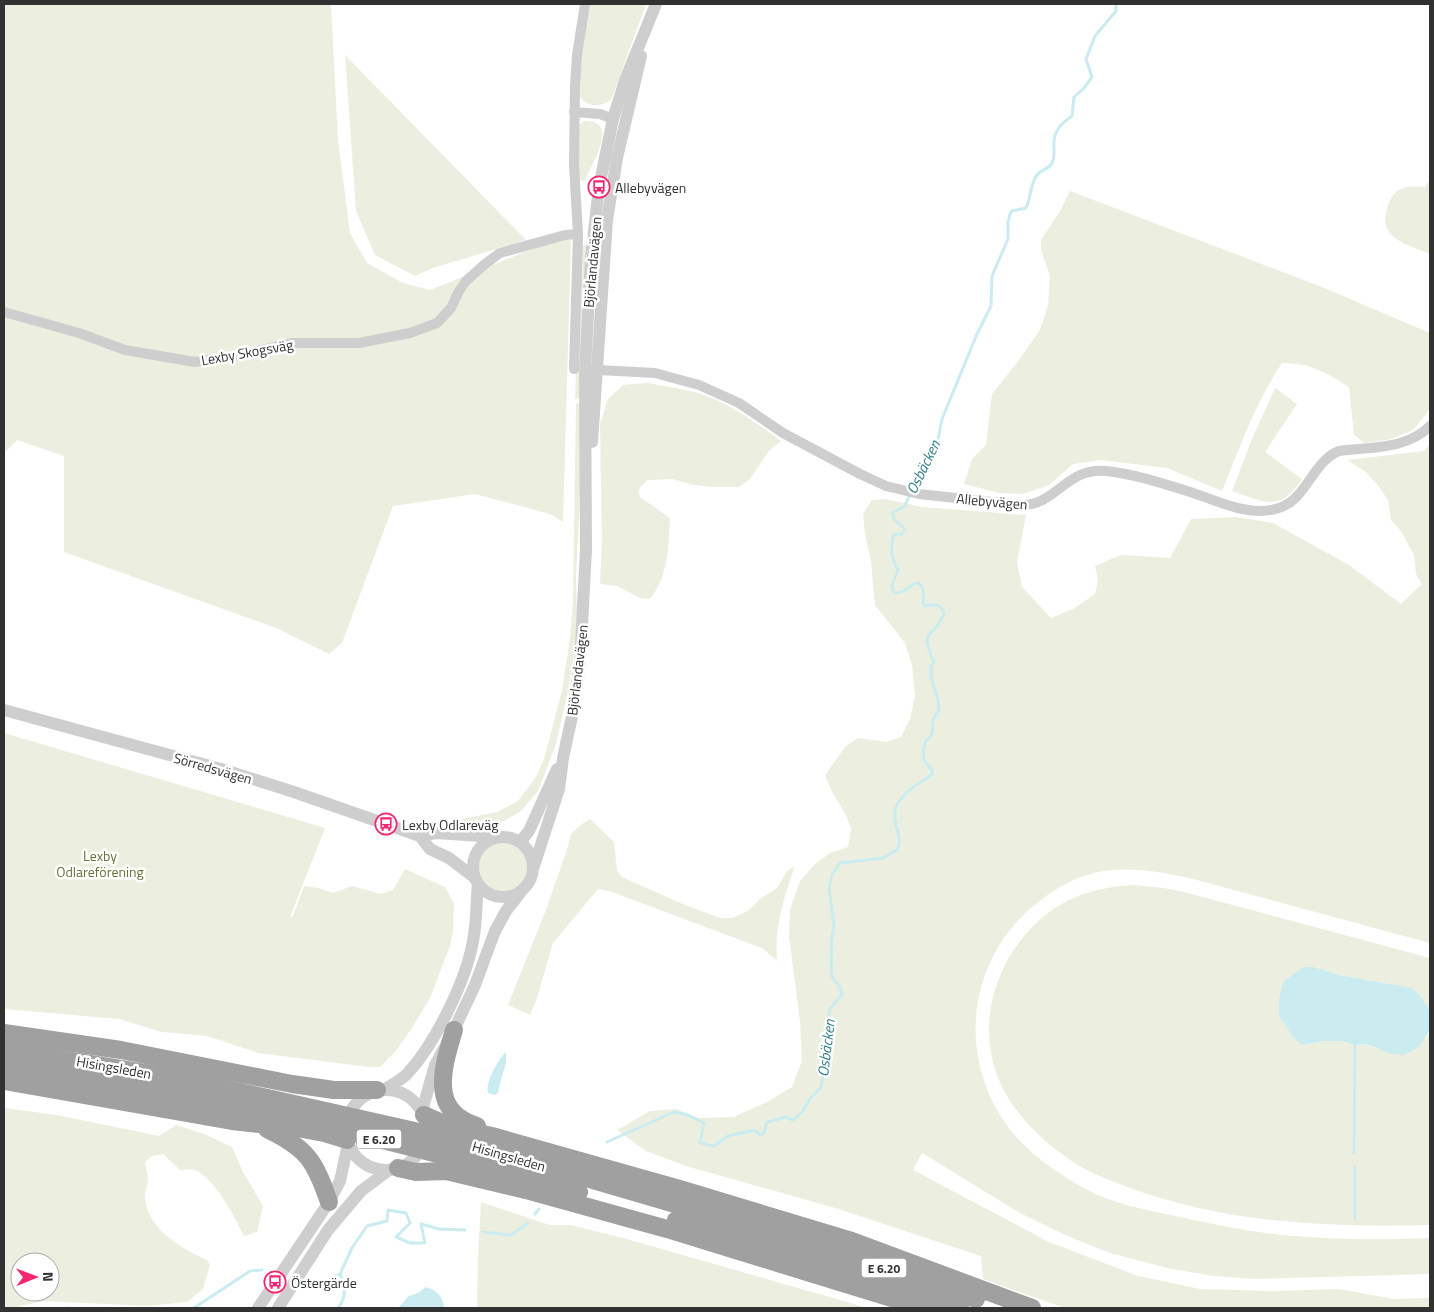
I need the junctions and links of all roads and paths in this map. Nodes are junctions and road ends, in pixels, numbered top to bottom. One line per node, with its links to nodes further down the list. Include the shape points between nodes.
1 (585, 4): 3 (street, via 577,55)
2 (655, 7): 4 (street, Björlandavägen, via 625,80)
3 (574, 112): 4 (street, via 600,114); 5 (street)
4 (619, 120): 7 (street, Björlandavägen, via 599,188)
5 (578, 234): 6 (street, Lexby Skogsväg, via 500,253 466,281 451,308 437,323 394,337 359,343 293,343 195,362 125,350); 7 (street, Björlandavägen, via 576,306)
6 (4, 312)
7 (586, 370): 8 (street, Allebyvägen, via 655,373 699,385 739,403 782,433 860,474 899,489 919,494 1030,505 1046,499 1078,476 1102,471 1165,484 1239,508 1274,509 1290,503 1332,454 1405,442); 10 (street, Björlandavägen, via 581,653)
8 (1430, 426)
9 (4, 710): 11 (street, Sörredsvägen, via 230,772)
10 (563, 758): 13 (street, Björlandavägen, via 529,831); 14 (street, Björlandavägen, via 559,789)
11 (420, 836): 12 (street, Sörredsvägen, via 436,833); 15 (street, Sörredsvägen, via 430,849 449,858)
12 (496, 838): 13 (street, via 508,837); 15 (street, via 481,846 475,856)
13 (520, 842): 14 (street, via 528,850)
14 (534, 866): 16 (street, via 529,883)
15 (476, 881): 16 (street, via 493,896 507,898); 23 (street, via 473,940 458,987 436,1032 418,1059 406,1074)
16 (520, 893): 17 (street, via 495,932)
17 (454, 1030): 24 (street, via 435,1065); 26 (highway, via 442,1074 447,1105 459,1119)
18 (4, 1033): 23 (highway, via 121,1050 292,1084 334,1090)
19 (4, 1050): 22 (highway, Hisingsleden / E 6.20)
20 (4, 1064): 22 (highway, Hisingsleden / E 6.20)
21 (4, 1081): 25 (highway)
22 (179, 1087): 30 (highway, Hisingsleden / E 6.20, bridge)
23 (381, 1090): 24 (street, via 407,1095); 27 (street, via 360,1098 351,1109 346,1122)
24 (423, 1113): 26 (highway, via 450,1126); 28 (street, via 426,1135 422,1147 415,1158)
25 (256, 1124): 27 (highway, via 324,1133); 29 (highway, via 300,1148 319,1174)
26 (492, 1136): 36 (highway, via 849,1240)
27 (347, 1142): 28 (street, via 364,1164 379,1170); 29 (street, via 340,1181)
28 (394, 1169): 32 (street, via 361,1191 328,1230); 33 (highway, via 446,1171 530,1190)
29 (329, 1202): 31 (street)
30 (762, 1237): 34 (highway, Hisingsleden / E 6.20); 35 (highway, Hisingsleden / E 6.20, via 916,1278)
31 (258, 1308)
32 (278, 1308)
33 (924, 1308)
34 (960, 1308)
35 (1003, 1308)
36 (1032, 1308)

